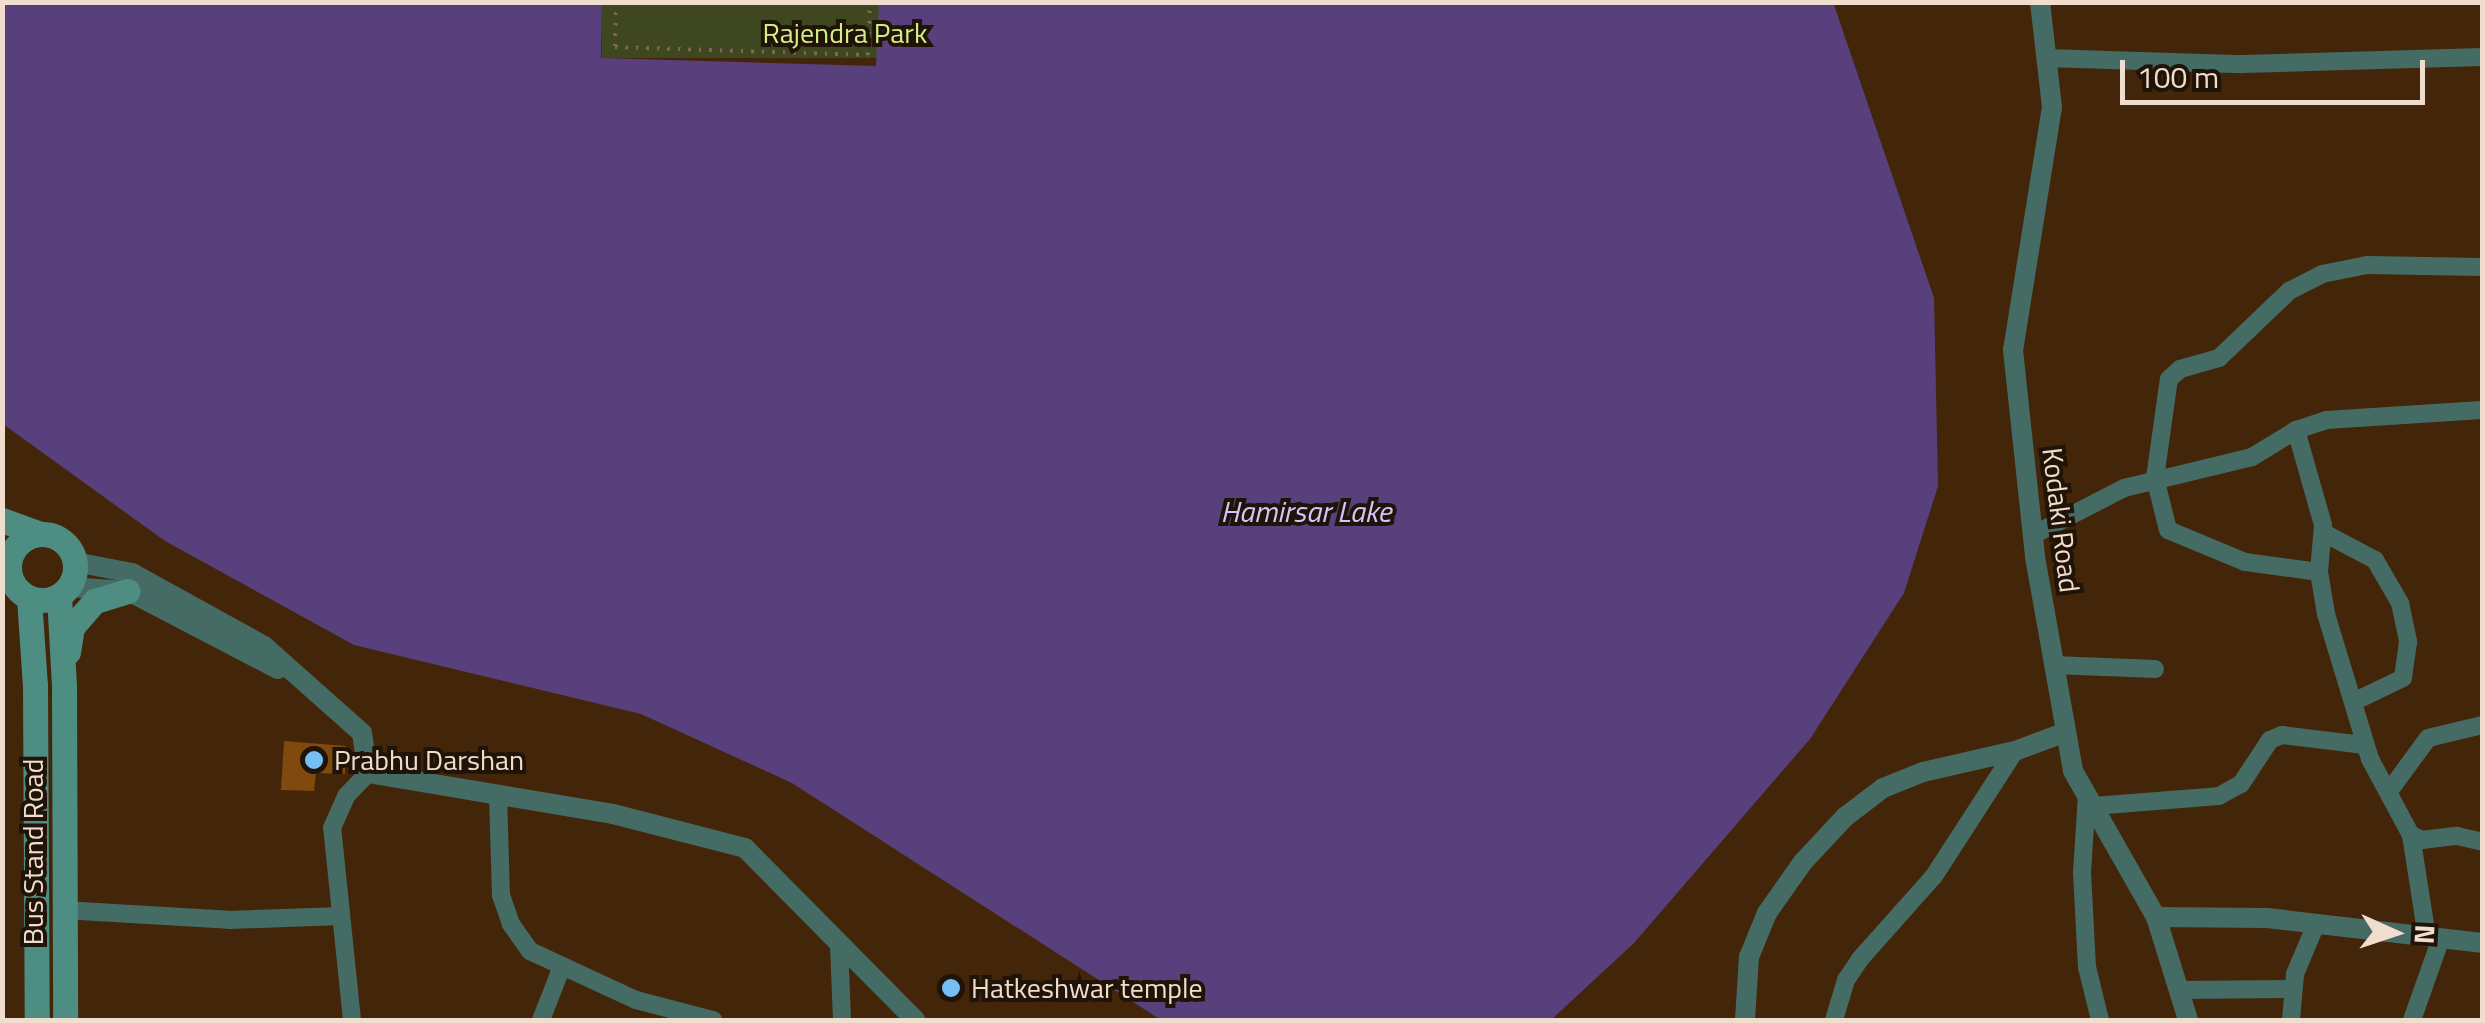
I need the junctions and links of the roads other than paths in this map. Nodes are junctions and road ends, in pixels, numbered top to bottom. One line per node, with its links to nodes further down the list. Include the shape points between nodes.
1 (2040, 2): 3 (street, Kodaki Road)
2 (2482, 57): 3 (street, via 2242,64)
3 (2046, 58): 11 (street, Kodaki Road, via 2052,107 2012,350)
4 (2482, 267): 7 (street, via 2367,266 2322,274 2289,292 2219,358 2169,379)
5 (2482, 410): 6 (street, via 2340,418)
6 (2296, 430): 7 (street, via 2252,457); 10 (street)
7 (2155, 478): 11 (street); 12 (street, via 2164,524 2174,535 2244,562)
8 (2, 520): 9 (main road)
9 (38, 533): 13 (main road, via 20,542); 14 (main road, via 66,544)
10 (2324, 533): 12 (street); 20 (street, via 2376,560 2400,603 2408,642 2403,678)
11 (2033, 535): 16 (street, Kodaki Road)
12 (2319, 572): 20 (street)
13 (11, 575): 14 (main road); 41 (main road, Bus Stand Road, via 35,685)
14 (67, 582): 15 (street); 18 (street, via 132,573 264,646); 19 (main road, Bus Stand Road)
15 (128, 591): 18 (street); 19 (main road, Bus Stand Road, via 95,601 72,627)
16 (2054, 665): 17 (street); 22 (street, Kodaki Road)
17 (2155, 669)
18 (297, 679): 25 (street, via 362,734)
19 (64, 684): 31 (main road, Bus Stand Road)
20 (2353, 702): 23 (street)
21 (2482, 725): 26 (street, via 2428,738)
22 (2066, 732): 24 (street); 28 (street, Kodaki Road, via 2073,771)
23 (2364, 746): 26 (street); 28 (street, via 2282,736 2270,740 2241,784 2220,796)
24 (2015, 751): 48 (street, via 1923,772 1883,788 1845,817 1767,913 1750,957); 49 (street, via 1934,876 1860,959)
25 (368, 772): 27 (street); 32 (street, via 346,796 332,828)
26 (2390, 790): 29 (street)
27 (498, 795): 37 (street, via 613,814 745,848); 38 (street, via 497,866 506,910 530,951)
28 (2090, 800): 33 (street, Kodaki Road); 50 (street, via 2082,872 2086,968)
29 (2411, 835): 30 (street); 35 (street)
30 (2482, 842)
31 (63, 910): 32 (street, via 229,920); 42 (main road, Bus Stand Road)
32 (341, 916): 43 (street)
33 (2156, 917): 34 (street); 40 (street, Kodaki Road)
34 (2316, 924): 35 (street); 39 (street)
35 (2434, 938): 36 (street); 53 (street)
36 (2482, 943)
37 (839, 945): 46 (street); 47 (street)
38 (560, 969): 44 (street); 45 (street, via 636,1000)
39 (2291, 989): 40 (street); 52 (street)
40 (2179, 990): 51 (street, Kodaki Road)
41 (37, 1020)
42 (65, 1020)
43 (352, 1020)
44 (541, 1020)
45 (713, 1020)
46 (842, 1020)
47 (915, 1020)
48 (1745, 1020)
49 (1834, 1020)
50 (2100, 1020)
51 (2188, 1020)
52 (2290, 1020)
53 (2412, 1020)

